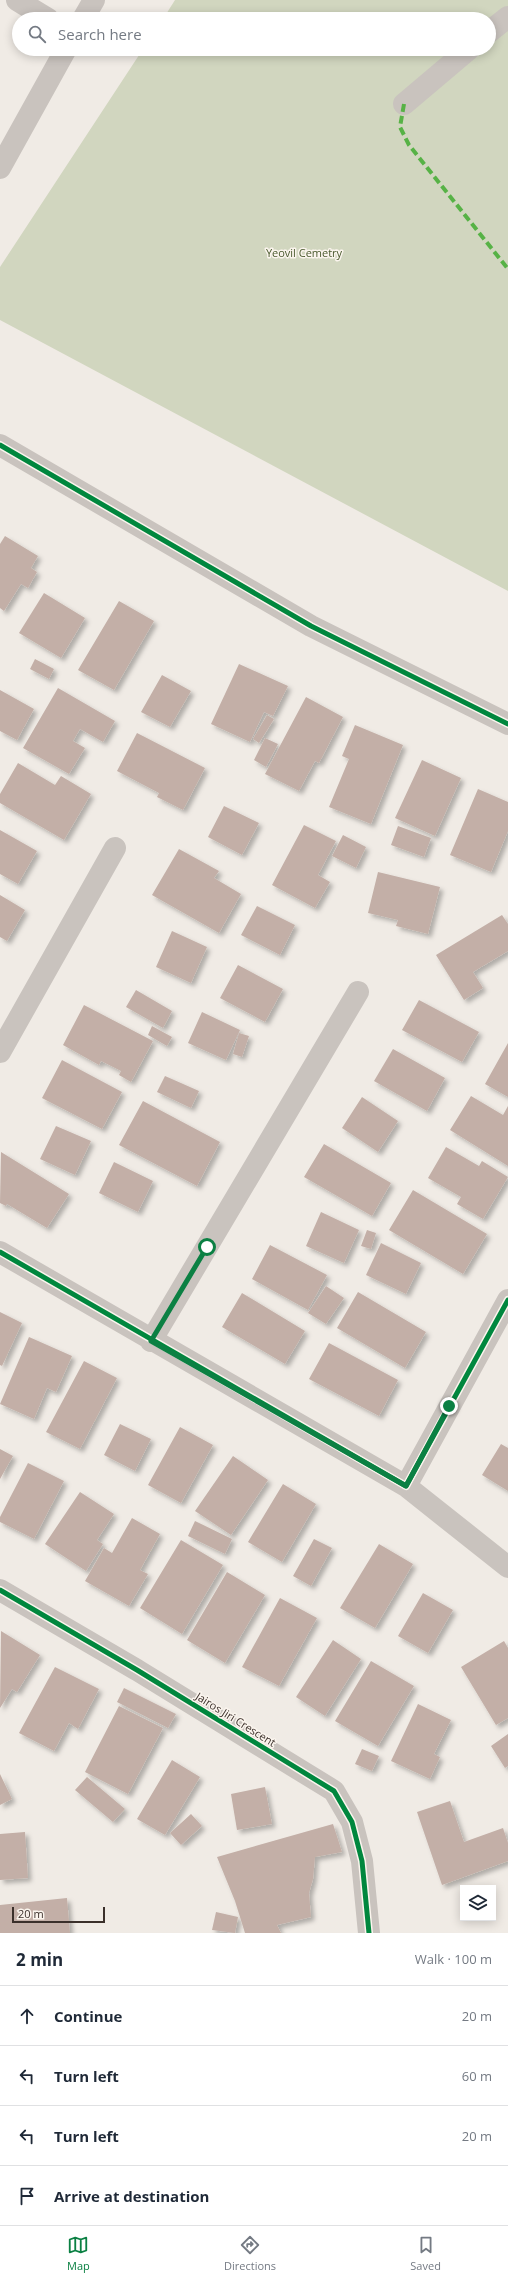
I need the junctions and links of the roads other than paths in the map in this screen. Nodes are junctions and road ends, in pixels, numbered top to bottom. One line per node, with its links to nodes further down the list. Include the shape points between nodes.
1 (16, 0): 3 (street)
2 (94, 0): 4 (street)
3 (36, 12)
4 (87, 12)
5 (508, 16): 6 (street)
6 (496, 26)
7 (62, 56): 10 (street)
8 (461, 56): 9 (street)
9 (404, 104)
10 (0, 168)
11 (0, 445): 12 (street, via 311,626)
12 (508, 724)
13 (114, 848): 15 (street)
14 (358, 992): 18 (street)
15 (0, 1052)
16 (0, 1252): 18 (street)
17 (508, 1300): 19 (street)
18 (151, 1341): 19 (street)
19 (406, 1486): 20 (street)
20 (508, 1567)
21 (0, 1590): 22 (street, Jairos Jiri Crescent, via 334,1792 352,1822 362,1861)
22 (369, 1933)

